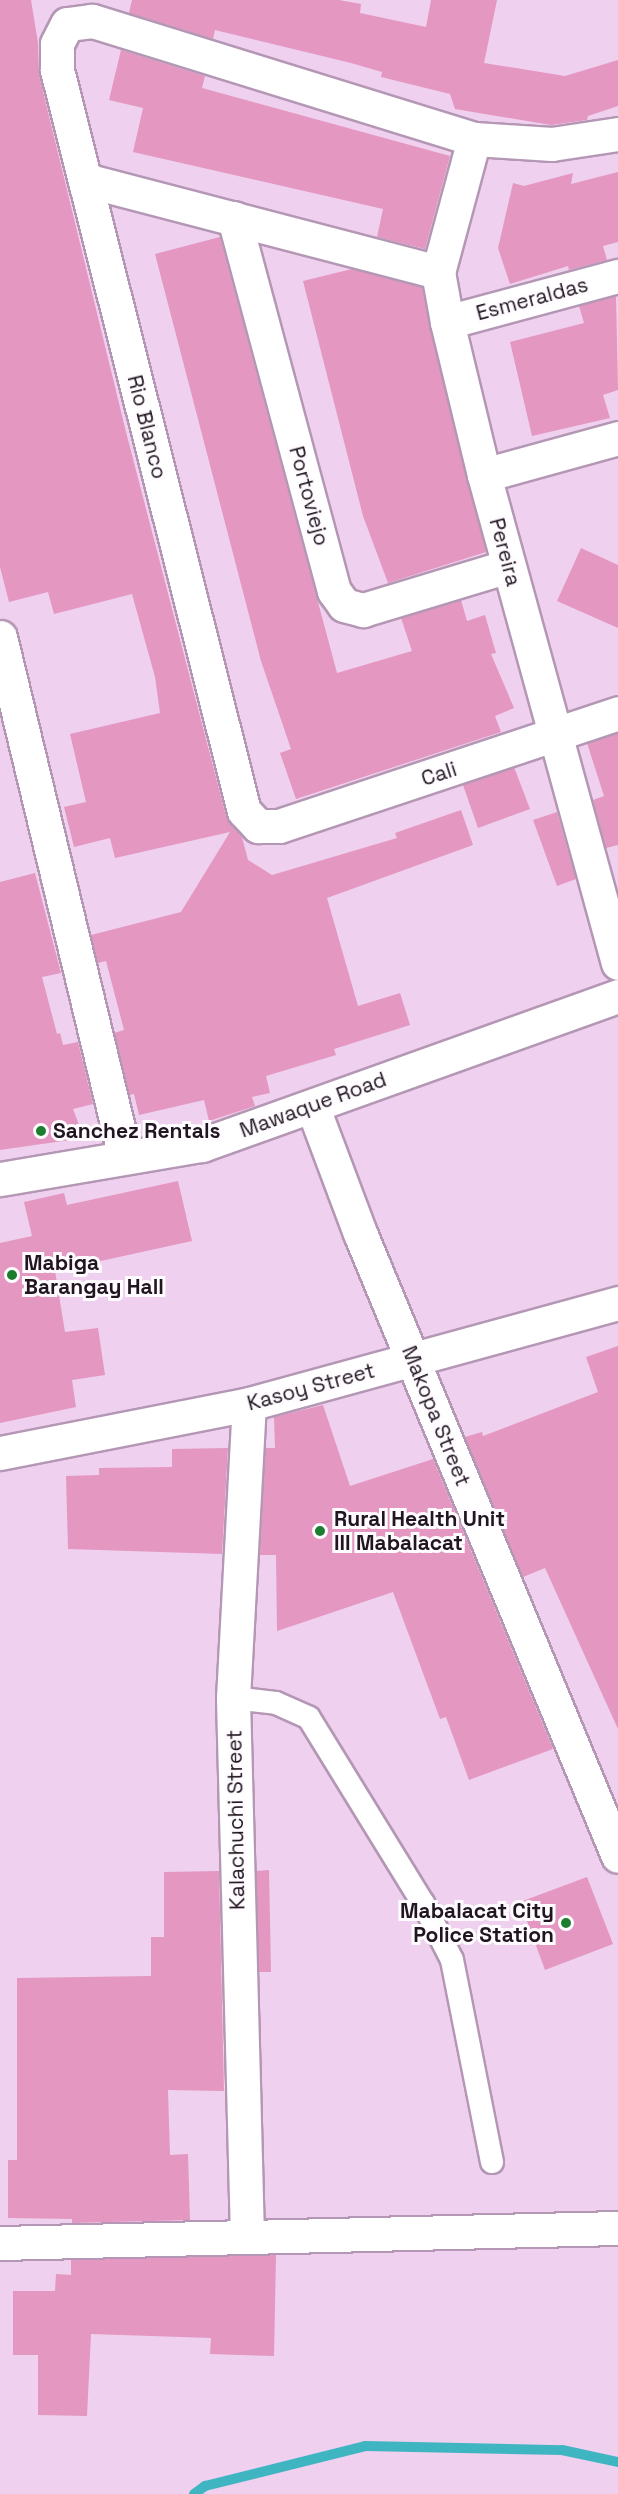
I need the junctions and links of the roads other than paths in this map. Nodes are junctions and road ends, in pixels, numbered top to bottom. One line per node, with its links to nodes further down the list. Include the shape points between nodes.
1 (618, 135): 2 (street, via 552,144)
2 (474, 139): 3 (street, Rio Blanco, via 92,21 67,24 57,44 57,70); 5 (street, Pereira)
3 (85, 180): 4 (street); 14 (street, Rio Blanco, via 244,811)
4 (234, 218): 5 (street); 10 (street, Portoviejo, via 334,591 344,605 363,610)
5 (438, 272): 7 (street, Pereira)
6 (618, 276): 7 (street, Esmeraldas)
7 (447, 322): 9 (street, Pereira)
8 (618, 438): 9 (street)
9 (483, 475): 10 (street, Pereira)
10 (509, 566): 13 (street, Pereira)
11 (0, 637): 18 (street)
12 (618, 713): 13 (street, Cali)
13 (555, 736): 14 (street, Cali, via 279,826); 15 (street, Pereira)
14 (258, 826)
15 (618, 963)
16 (618, 996): 17 (street, Mawaque Road)
17 (313, 1108): 18 (street, Mawaque Road, via 202,1145); 21 (street, Makopa Street)
18 (125, 1157): 19 (street, Mawaque Road)
19 (0, 1179)
20 (618, 1303): 21 (street, Kasoy Street)
21 (413, 1360): 22 (street, Kasoy Street); 25 (street, Makopa Street)
22 (249, 1404): 23 (street, Kasoy Street); 24 (street, Kalachuchi Street)
23 (0, 1453)
24 (233, 1698): 26 (lane, via 276,1702 309,1718 423,1903 452,1960); 28 (street, Kalachuchi Street)
25 (618, 1856)
26 (492, 2162)
27 (618, 2228): 28 (street)
28 (247, 2237): 29 (street)
29 (0, 2242)

